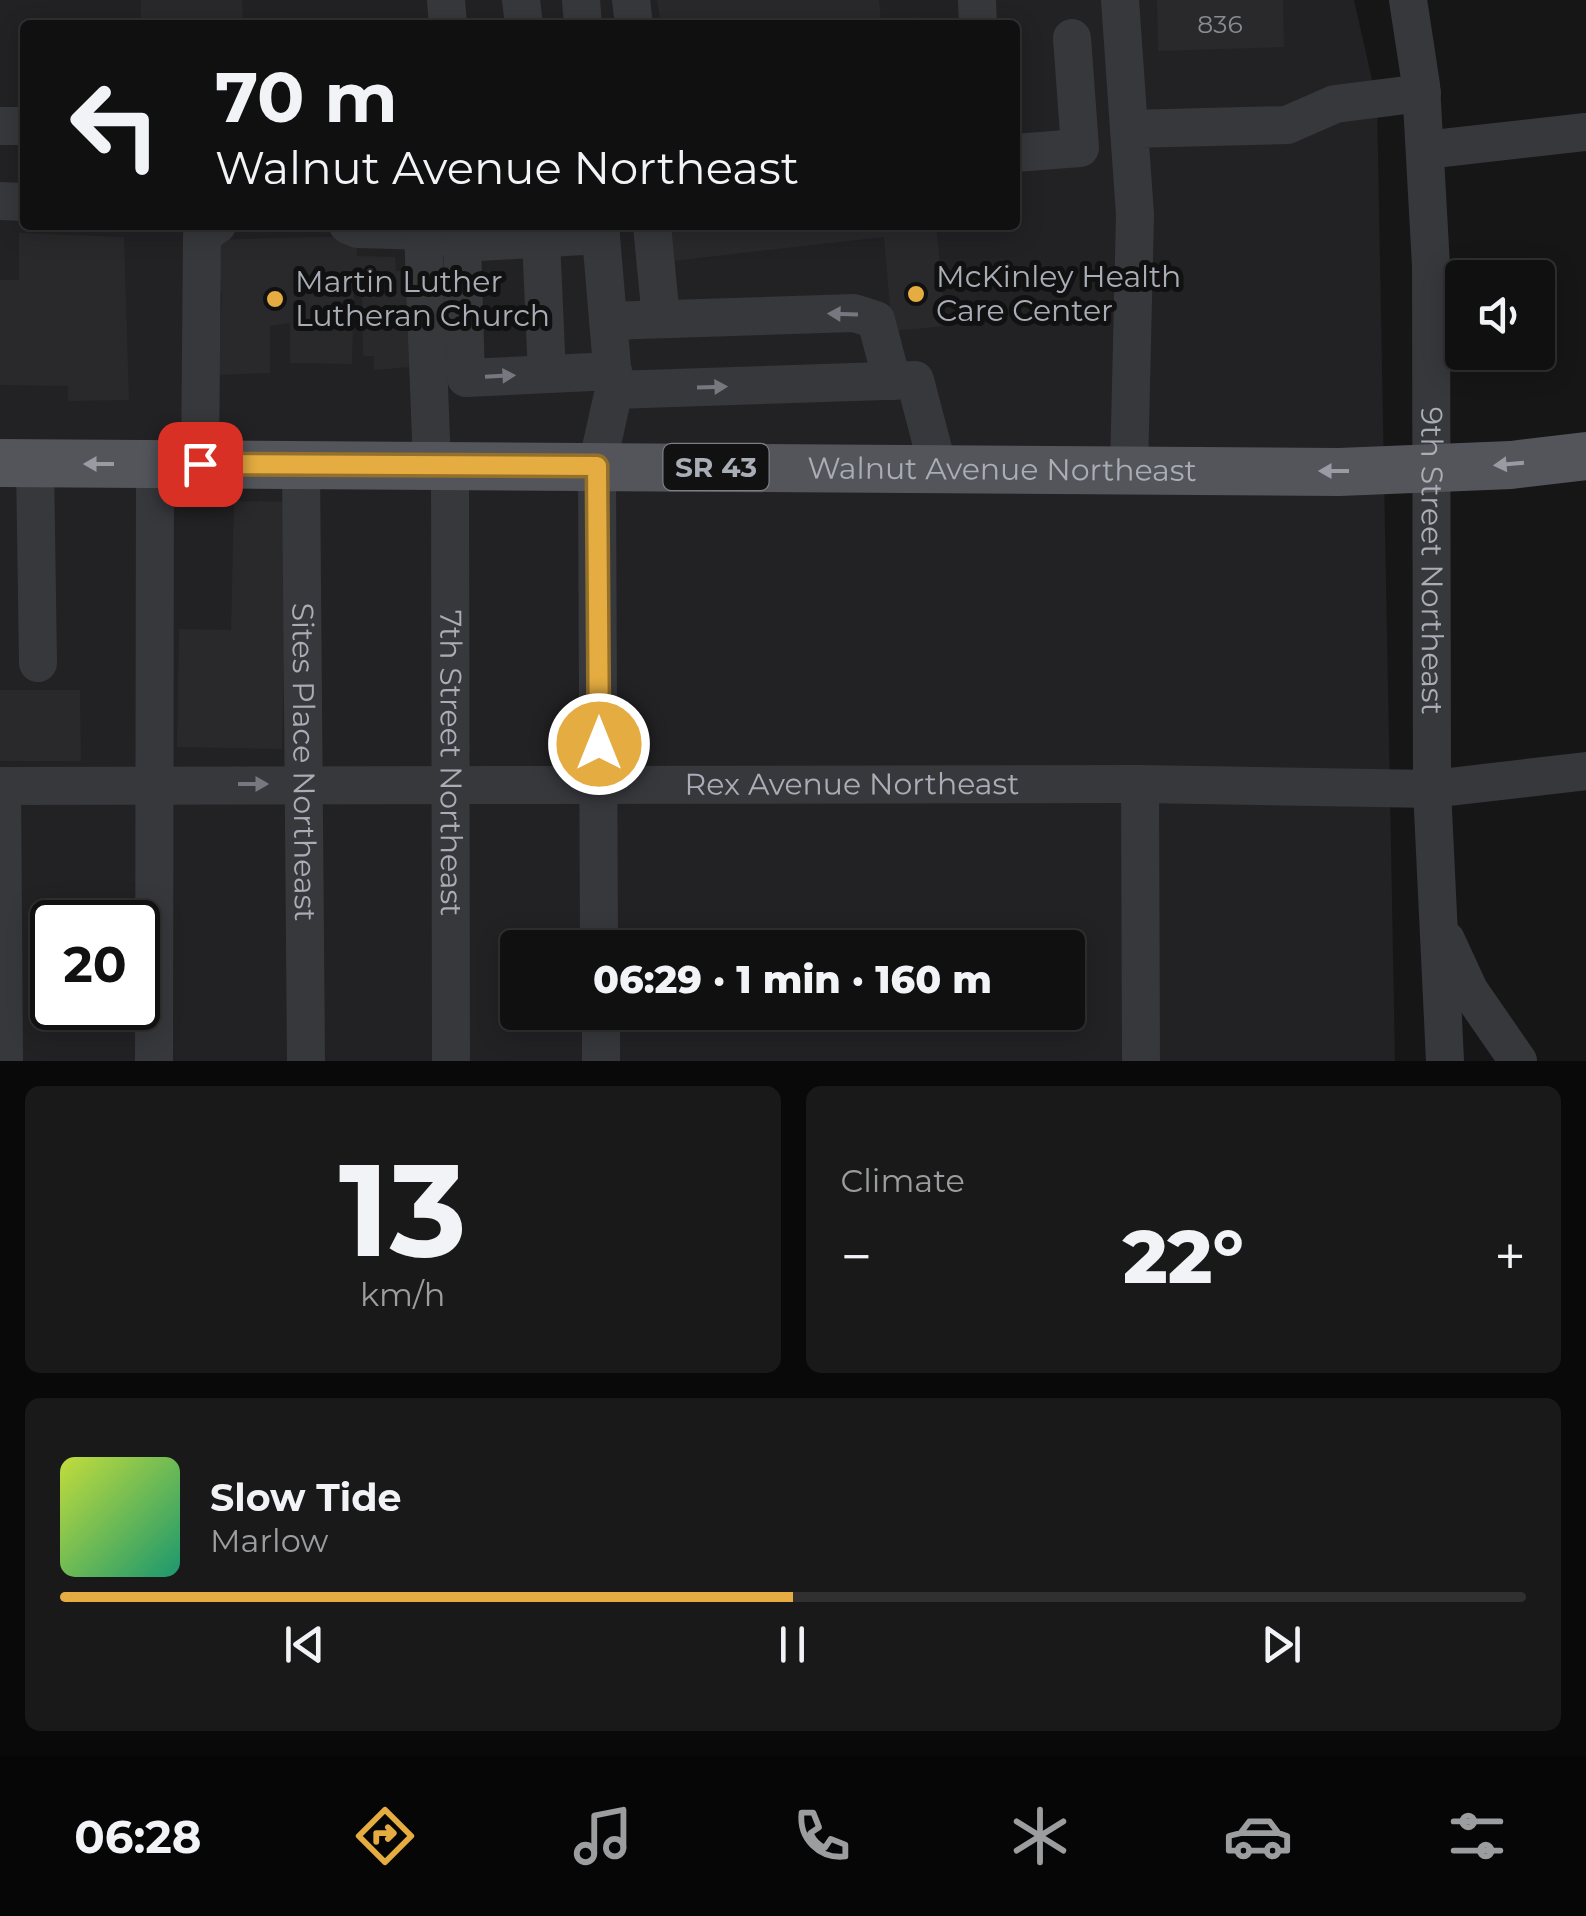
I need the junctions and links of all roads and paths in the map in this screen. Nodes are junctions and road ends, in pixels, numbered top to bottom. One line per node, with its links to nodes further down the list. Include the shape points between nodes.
1 (1120, 0): 5 (street)
2 (1408, 0): 4 (street, 9th Street Northeast)
3 (1072, 38): 8 (street, via 1080,148)
4 (1422, 94): 5 (street, via 1336,104 1288,124); 7 (street, 9th Street Northeast)
5 (1129, 128): 28 (street, via 1135,215)
6 (1586, 132): 7 (street)
7 (1424, 150): 29 (street, 9th Street Northeast)
8 (1020, 153)
9 (210, 230): 23 (street, via 202,236)
10 (391, 230): 13 (street)
11 (600, 230): 14 (street); 17 (street)
12 (652, 230): 16 (street)
13 (424, 231): 15 (street); 25 (street, 7th Street Northeast)
14 (541, 239): 15 (street); 18 (street)
15 (462, 243): 18 (street, one-way to 18, via 466,378)
16 (661, 319): 17 (street); 20 (street, one-way to 16, via 876,320 854,313)
17 (608, 321): 19 (street)
18 (547, 374): 19 (street)
19 (614, 380): 20 (street, one-way to 20); 26 (street)
20 (892, 381): 27 (street, via 915,380)
21 (1586, 456): 29 (main road, Walnut Avenue Northeast / SR 43, one-way to 29)
22 (18, 463): 23 (main road, Walnut Avenue Northeast / SR 43, one-way to 22); 30 (street)
23 (178, 464): 24 (main road, Walnut Avenue Northeast / SR 43); 32 (street)
24 (301, 464): 25 (main road, Walnut Avenue Northeast / SR 43); 33 (street, Sites Place Northeast)
25 (441, 465): 26 (main road, Walnut Avenue Northeast / SR 43); 34 (street, 7th Street Northeast)
26 (597, 466): 27 (main road, Walnut Avenue Northeast / SR 43); 35 (street)
27 (938, 468): 28 (main road, Walnut Avenue Northeast / SR 43)
28 (1129, 470): 29 (main road, Walnut Avenue Northeast / SR 43, one-way to 28)
29 (1431, 470): 38 (street, 9th Street Northeast)
30 (38, 663)
31 (1586, 771): 38 (street, Rex Avenue Northeast)
32 (156, 784): 33 (street, Rex Avenue Northeast, one-way to 33); 37 (street, Rex Avenue Northeast); 43 (street)
33 (304, 784): 34 (street, Rex Avenue Northeast); 44 (street, Sites Place Northeast)
34 (451, 784): 35 (street, Rex Avenue Northeast); 45 (street, 7th Street Northeast)
35 (600, 784): 36 (street, Rex Avenue Northeast); 40 (street)
36 (1140, 784): 38 (street, Rex Avenue Northeast); 47 (street)
37 (1, 786): 42 (street)
38 (1432, 789): 39 (street, 9th Street Northeast)
39 (1437, 920): 48 (street, 9th Street Northeast); 49 (street, via 1469,990)
40 (600, 930)
41 (601, 1030): 46 (street)
42 (4, 1061)
43 (154, 1061)
44 (306, 1061)
45 (452, 1061)
46 (602, 1061)
47 (1141, 1061)
48 (1446, 1061)
49 (1518, 1061)

